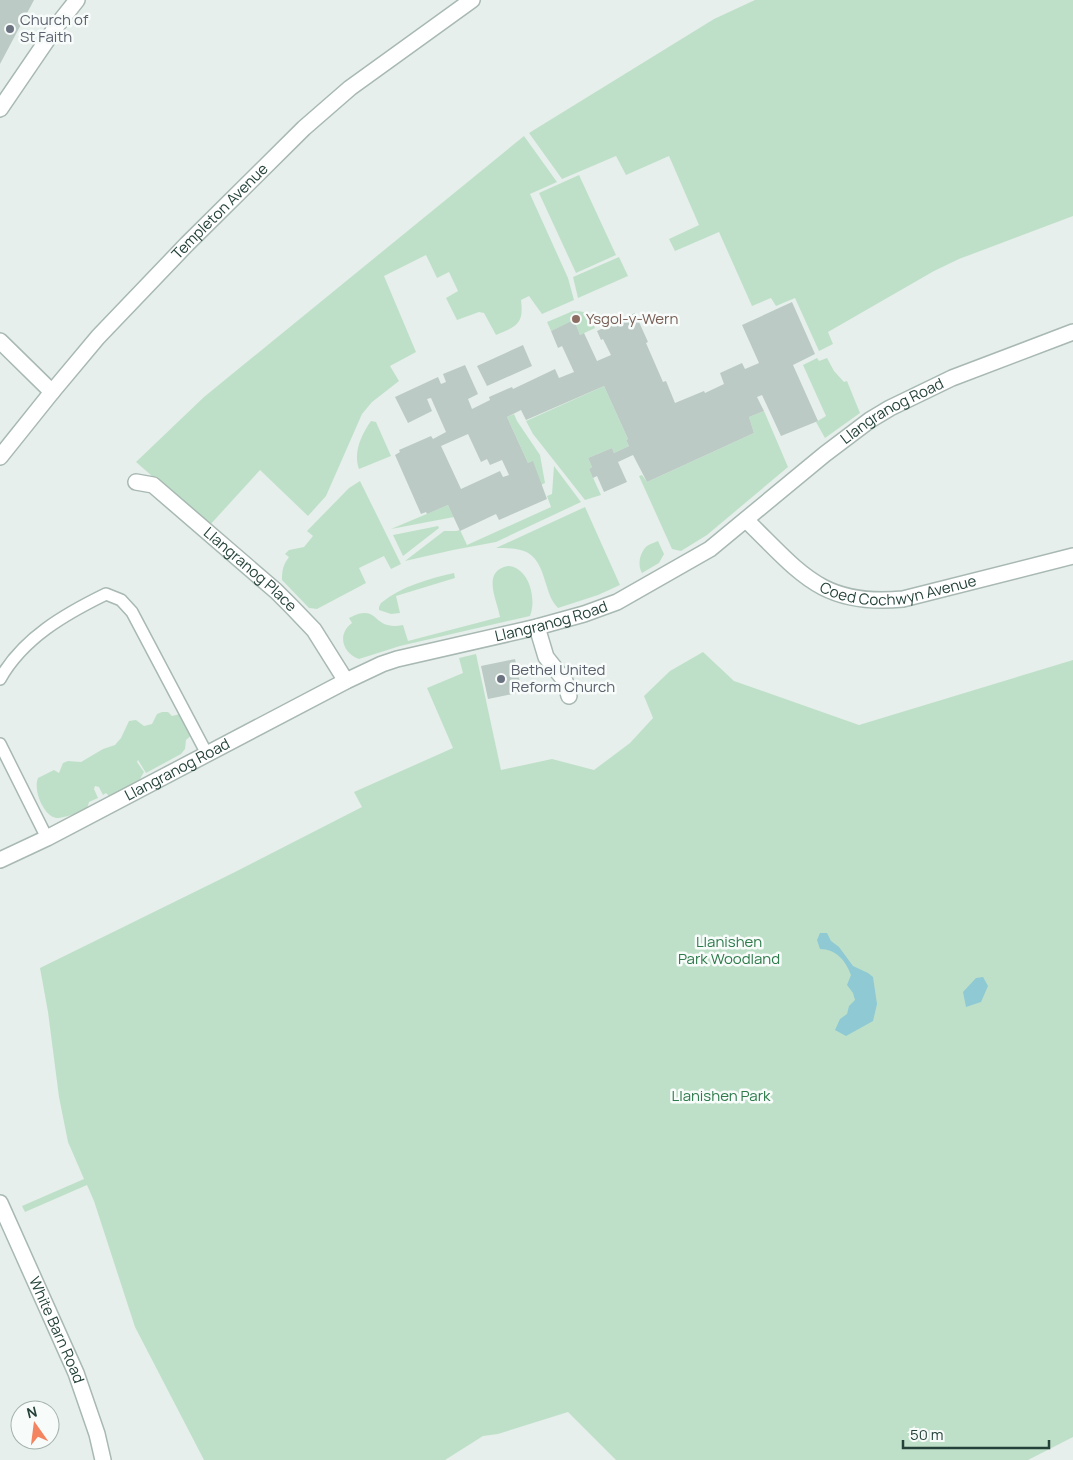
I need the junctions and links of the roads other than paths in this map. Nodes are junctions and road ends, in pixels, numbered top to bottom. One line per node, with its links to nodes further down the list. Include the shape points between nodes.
1 (77, 0): 3 (street)
2 (472, 0): 6 (street, Templeton Avenue, via 350,88 304,128 180,251 98,337)
3 (0, 109)
4 (1073, 332): 9 (street, Llangranog Road, via 952,378 890,408 825,454)
5 (0, 341): 6 (street)
6 (52, 392): 7 (street, Templeton Avenue)
7 (0, 457)
8 (136, 482): 13 (street, Llangranog Place, via 153,485 276,591 314,630)
9 (746, 520): 10 (street, Coed Cochwyn Avenue, via 805,577 834,593 863,600 903,599); 11 (street, Llangranog Road, via 710,550 616,602)
10 (1073, 556)
11 (537, 627): 13 (street, Llangranog Road, via 382,664); 14 (street, via 546,658 565,681)
12 (0, 679): 16 (lane, via 29,642 68,614 106,594 121,600 132,612)
13 (346, 681): 16 (street, Llangranog Road)
14 (570, 696)
15 (0, 744): 17 (lane)
16 (207, 754): 17 (street, Llangranog Road)
17 (47, 838): 18 (street, Llangranog Road)
18 (0, 860)
19 (0, 1203): 20 (street, White Barn Road, via 76,1373)
20 (103, 1460)

